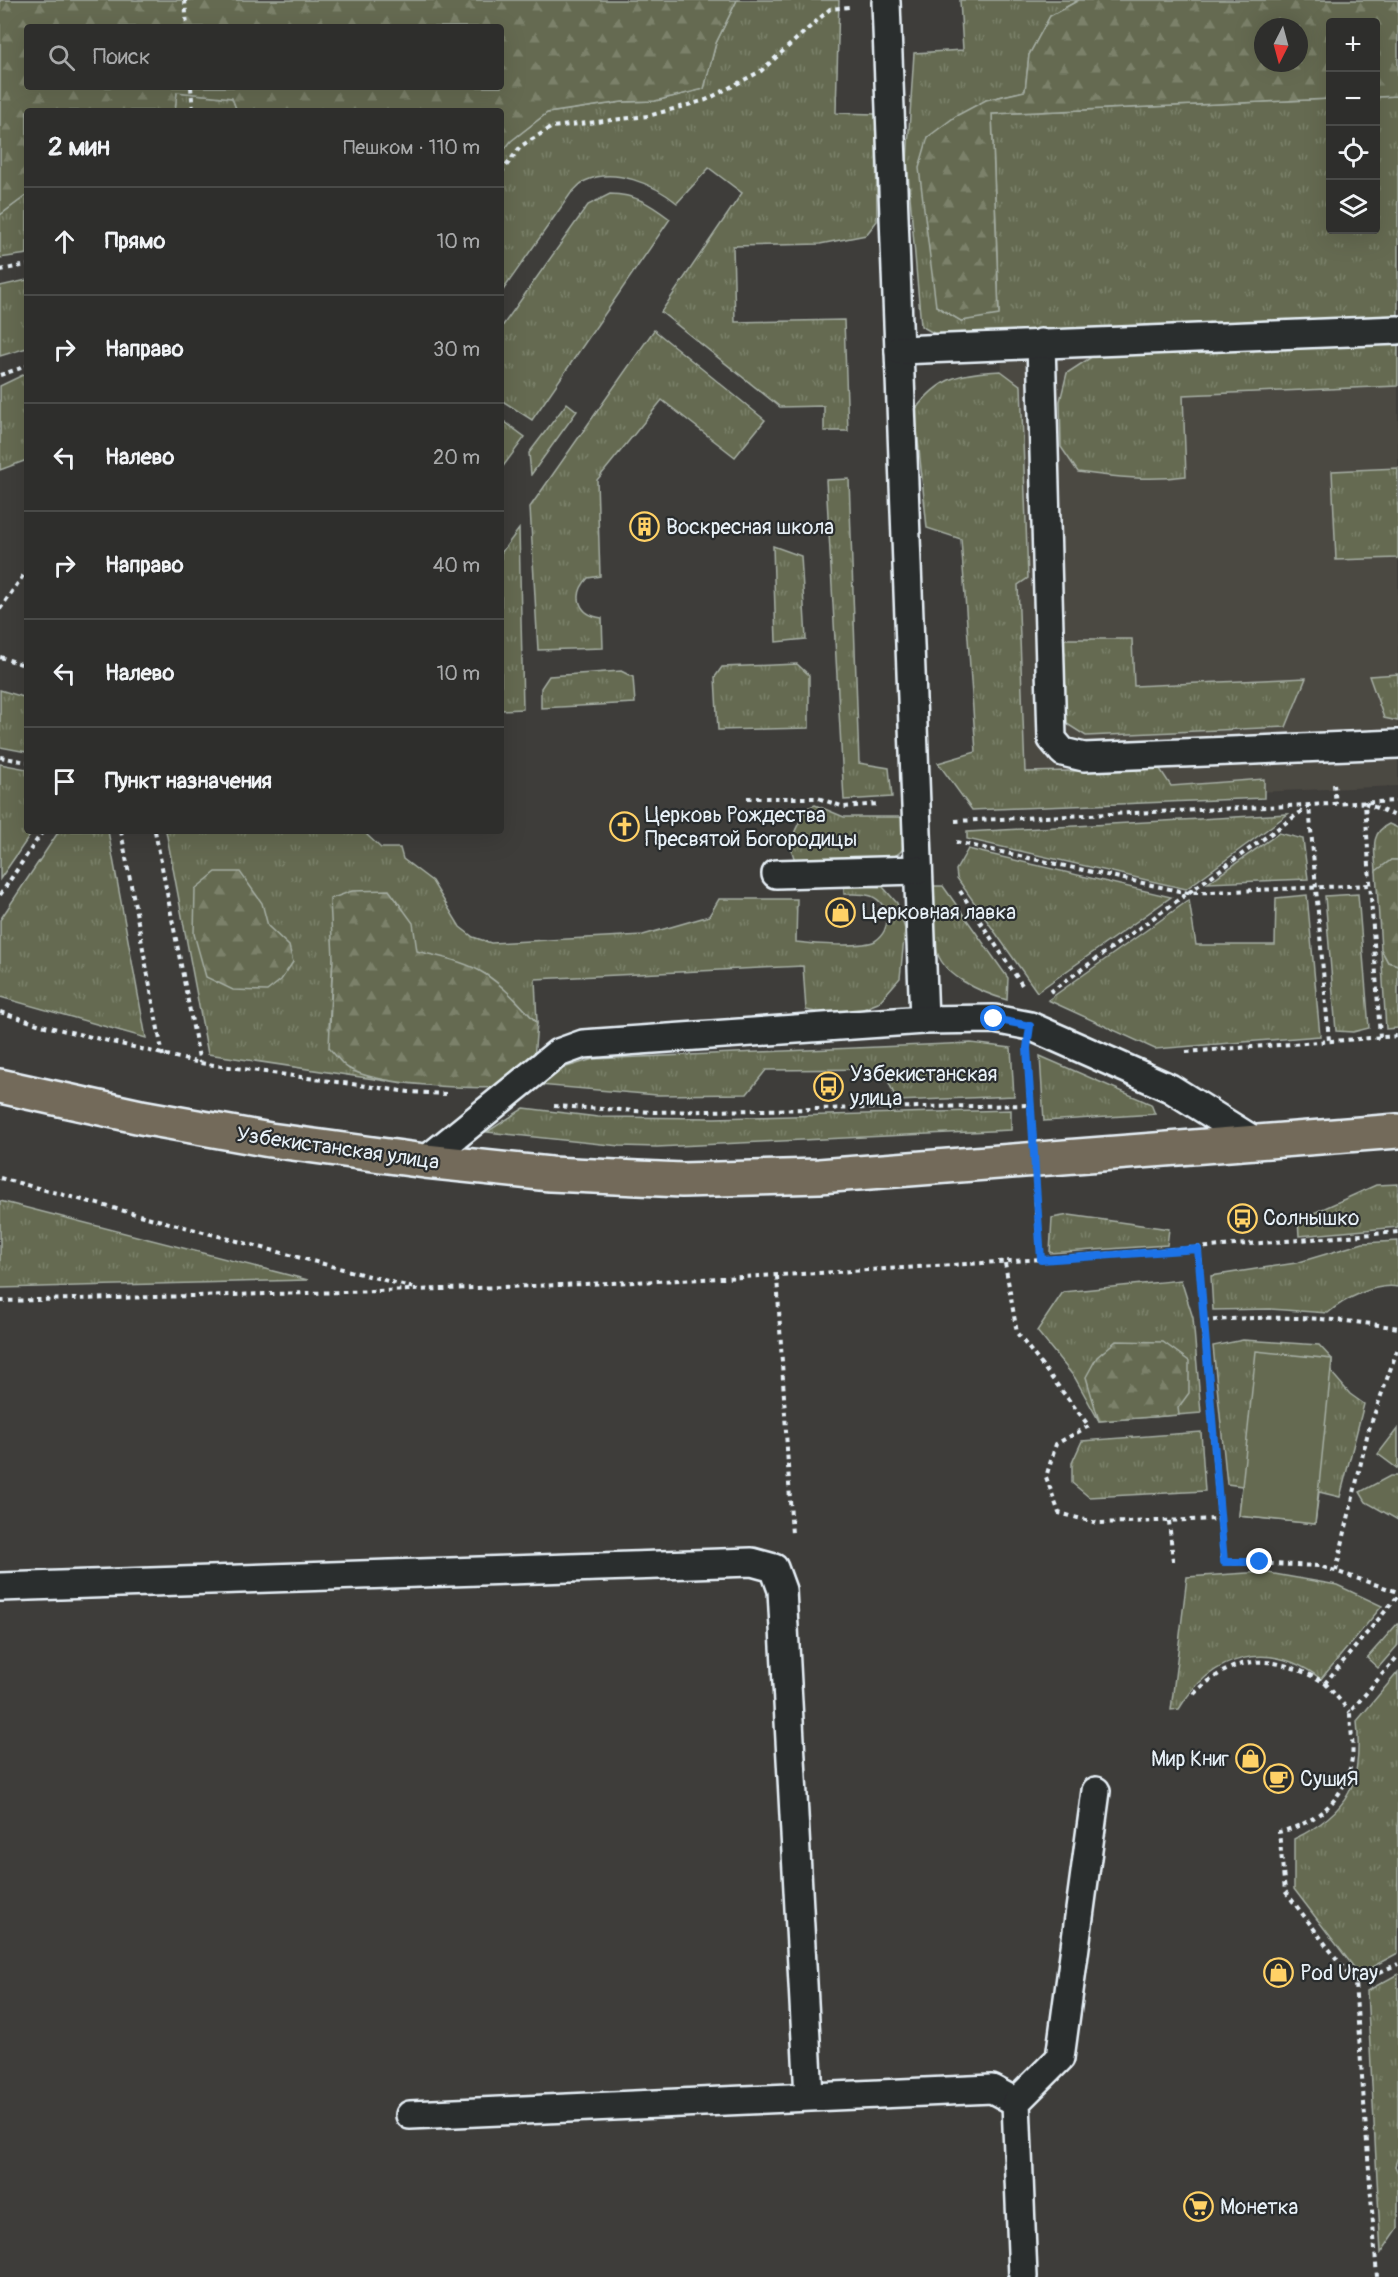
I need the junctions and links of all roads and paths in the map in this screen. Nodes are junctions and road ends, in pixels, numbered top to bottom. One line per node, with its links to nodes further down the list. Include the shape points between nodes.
1 (185, 0): 3 (path)
2 (886, 2): 6 (path, via 830,9 761,71 706,100 648,116 552,127 521,146); 11 (lane)
3 (187, 24)
4 (191, 90): 5 (path)
5 (193, 108)
6 (504, 169)
7 (24, 266): 8 (path)
8 (0, 270)
9 (1398, 330): 10 (lane)
10 (1041, 343): 11 (lane); 18 (lane, via 1052,739 1063,752 1084,757)
11 (899, 350): 22 (lane)
12 (24, 367): 13 (path)
13 (0, 375)
14 (24, 574): 15 (path)
15 (0, 609)
16 (0, 657): 17 (path)
17 (24, 665)
18 (1398, 744)
19 (0, 757): 20 (path)
20 (24, 761)
21 (747, 798): 22 (path, via 818,798 844,807)
22 (915, 801): 25 (path, via 940,801 949,821); 31 (lane)
23 (1398, 801): 24 (path)
24 (1365, 803): 25 (path); 26 (path); 33 (path)
25 (1309, 806): 35 (path); 36 (path)
26 (1398, 817)
27 (41, 834): 37 (path)
28 (122, 834): 44 (path)
29 (156, 834): 45 (path)
30 (949, 841): 36 (path)
31 (918, 870): 32 (lane); 39 (lane)
32 (776, 874)
33 (1371, 885): 35 (path); 41 (path)
34 (957, 887): 38 (path)
35 (1316, 887): 36 (path); 42 (path)
36 (1188, 893): 38 (path)
37 (0, 895)
38 (1032, 1015): 39 (lane); 48 (lane, via 1170,1088); 49 (path, via 1027,1048)
39 (924, 1020): 50 (lane, via 583,1044 558,1053)
40 (1398, 1035): 41 (path)
41 (1380, 1037): 42 (path)
42 (1329, 1041): 43 (path)
43 (1178, 1053)
44 (163, 1056)
45 (200, 1064)
46 (0, 1086): 50 (main road, Узбекистанская улица, via 270,1140)
47 (1398, 1131): 48 (main road, Узбекистанская улица)
48 (1258, 1143): 49 (main road, Узбекистанская улица)
49 (1033, 1160): 50 (main road, Узбекистанская улица, via 819,1176 682,1180 550,1174); 54 (path)
50 (425, 1161)
51 (0, 1178): 56 (path)
52 (1398, 1232): 53 (path)
53 (1198, 1249): 54 (path); 58 (path)
54 (1041, 1260): 55 (path)
55 (1005, 1263): 56 (path); 62 (path, via 1017,1334 1089,1426 1056,1444 1046,1477 1059,1513 1097,1524)
56 (420, 1290): 57 (path)
57 (0, 1301)
58 (1204, 1321): 59 (path, via 1309,1317); 61 (path)
59 (1398, 1328)
60 (1398, 1348): 64 (path, via 1368,1432)
61 (1220, 1519): 62 (path); 64 (path, via 1224,1562 1320,1566)
62 (1169, 1521): 63 (path)
63 (1173, 1561)
64 (1336, 1571): 66 (path)
65 (0, 1587): 74 (lane, via 752,1562 774,1568 782,1590)
66 (1398, 1594): 68 (path)
67 (1398, 1656): 70 (path)
68 (1325, 1683): 69 (path, via 1284,1664 1255,1660 1212,1676); 70 (path)
69 (1194, 1694)
70 (1350, 1712): 73 (path, via 1352,1757 1347,1779 1335,1800 1316,1818 1279,1832 1285,1891)
71 (1096, 1791): 75 (lane, via 1060,2058)
72 (1398, 1964): 73 (path)
73 (1355, 1983): 78 (path)
74 (809, 2096): 75 (lane, via 992,2089); 76 (lane)
75 (1016, 2102): 77 (lane)
76 (410, 2115)
77 (1023, 2277)
78 (1377, 2277)

